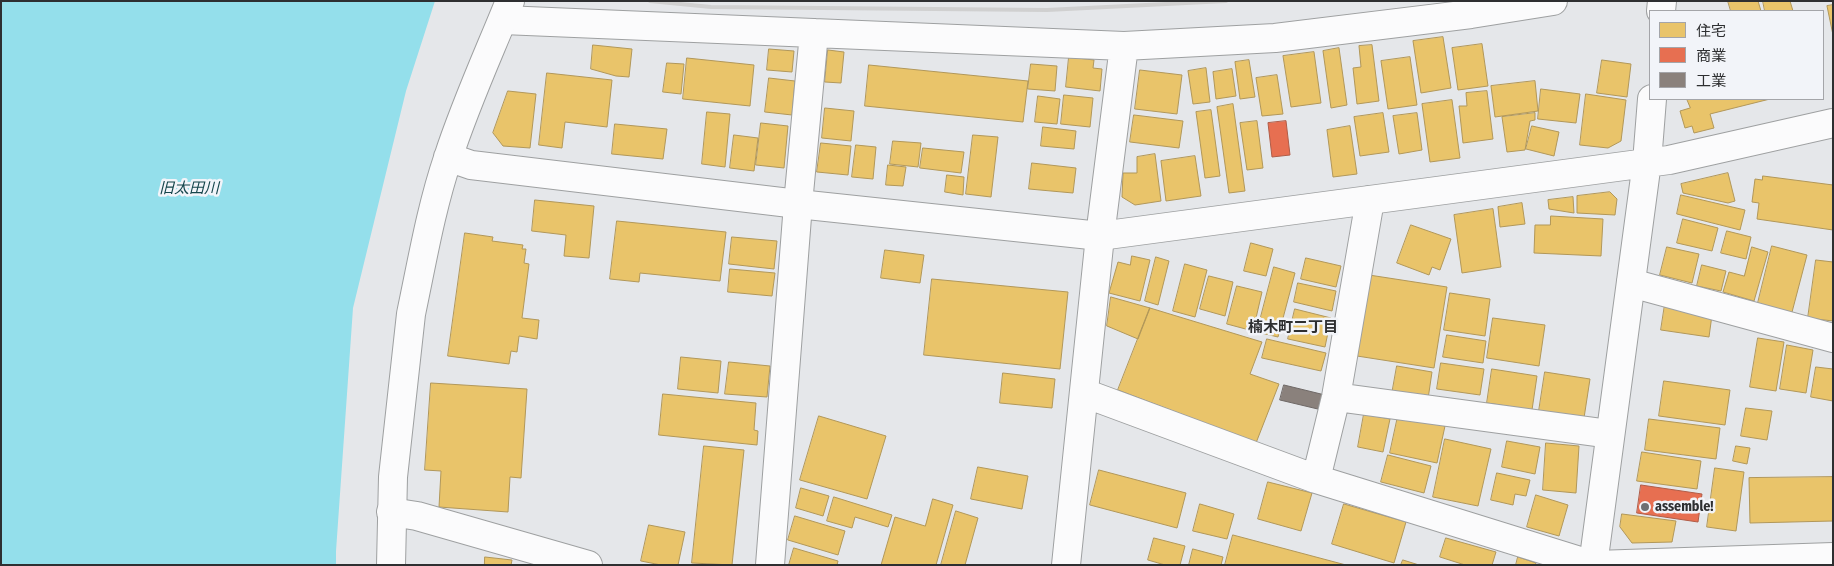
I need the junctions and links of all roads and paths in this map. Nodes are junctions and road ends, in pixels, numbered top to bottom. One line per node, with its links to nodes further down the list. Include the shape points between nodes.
1 (1553, 1): 4 (street, via 1275,38)
2 (506, 10): 3 (street); 7 (street)
3 (814, 33): 4 (street); 10 (street)
4 (1124, 46): 11 (street)
5 (1652, 100): 8 (street)
6 (1833, 123): 8 (street, via 1669,160)
7 (448, 157): 10 (street, via 471,165); 18 (street, via 411,314)
8 (1647, 162): 9 (street); 12 (street)
9 (1370, 200): 11 (street); 15 (street)
10 (798, 204): 11 (street); 22 (street)
11 (1100, 236): 14 (street)
12 (1630, 283): 13 (street); 16 (street)
13 (1833, 338)
14 (1084, 393): 17 (street); 23 (street)
15 (1336, 397): 16 (street); 17 (street)
16 (1610, 434): 24 (street)
17 (1316, 479): 24 (street)
18 (391, 512): 20 (street); 21 (street, via 417,516)
19 (1833, 557): 24 (street)
20 (391, 565)
21 (588, 565)
22 (770, 565)
23 (1066, 565)
24 (1594, 565)

